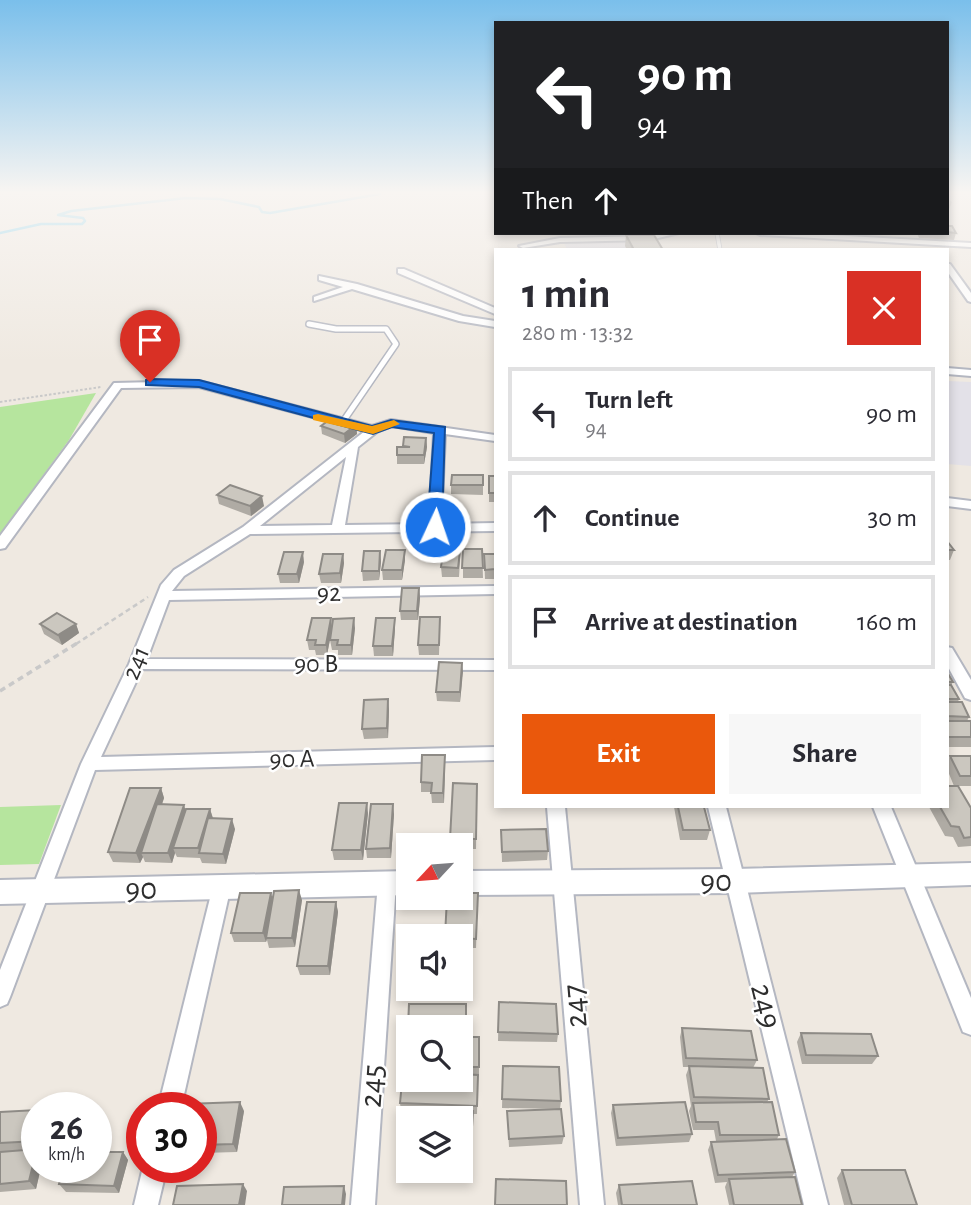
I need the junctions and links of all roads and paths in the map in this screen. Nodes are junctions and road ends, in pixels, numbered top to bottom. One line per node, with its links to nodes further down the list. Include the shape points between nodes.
1 (949, 268): 6 (street)
2 (401, 271): 9 (street)
3 (322, 278): 4 (street)
4 (354, 286): 7 (street); 11 (street, via 462,319)
5 (949, 288): 6 (street)
6 (967, 289): 8 (street)
7 (317, 299)
8 (971, 299)
9 (494, 311)
10 (309, 324): 16 (lane, via 386,329 396,344)
11 (494, 324)
12 (949, 371): 13 (street)
13 (970, 375)
14 (118, 385): 15 (path); 16 (street, via 199,384); 27 (street)
15 (0, 402)
16 (342, 423): 17 (street)
17 (373, 430): 18 (street, 241, via 391,424); 20 (street, 241)
18 (440, 430): 19 (street); 23 (street)
19 (494, 438)
20 (353, 447): 25 (street); 26 (street, 241)
21 (949, 502): 22 (street)
22 (971, 505)
23 (435, 527): 24 (street); 25 (street)
24 (494, 527)
25 (338, 528): 26 (street)
26 (247, 530): 28 (street, 241, via 178,573)
27 (0, 545)
28 (165, 590): 29 (street, 92); 31 (street, 241); 33 (path)
29 (494, 590)
30 (949, 656): 34 (street)
31 (137, 664): 32 (street, 90 B); 36 (street, 241)
32 (494, 665)
33 (0, 691)
34 (971, 694)
35 (494, 754): 36 (street, 90 A)
36 (89, 764): 48 (street, 241)
37 (555, 808): 45 (street, 247)
38 (717, 808): 42 (street, 249)
39 (882, 808): 41 (street)
40 (971, 874): 41 (street, 90)
41 (912, 876): 42 (street, 90); 51 (street)
42 (735, 881): 45 (street, 90); 57 (street, 249)
43 (396, 883): 46 (street, 90)
44 (473, 884): 45 (street, 90)
45 (564, 884): 56 (street, 247)
46 (222, 886): 48 (street, 90); 52 (street)
47 (0, 892): 48 (street, 90)
48 (41, 892): 50 (street, 241)
49 (396, 892): 55 (street, 245)
50 (0, 997)
51 (971, 1024)
52 (173, 1092)
53 (151, 1183): 54 (street)
54 (146, 1205)
55 (363, 1205)
56 (592, 1205)
57 (816, 1205)

